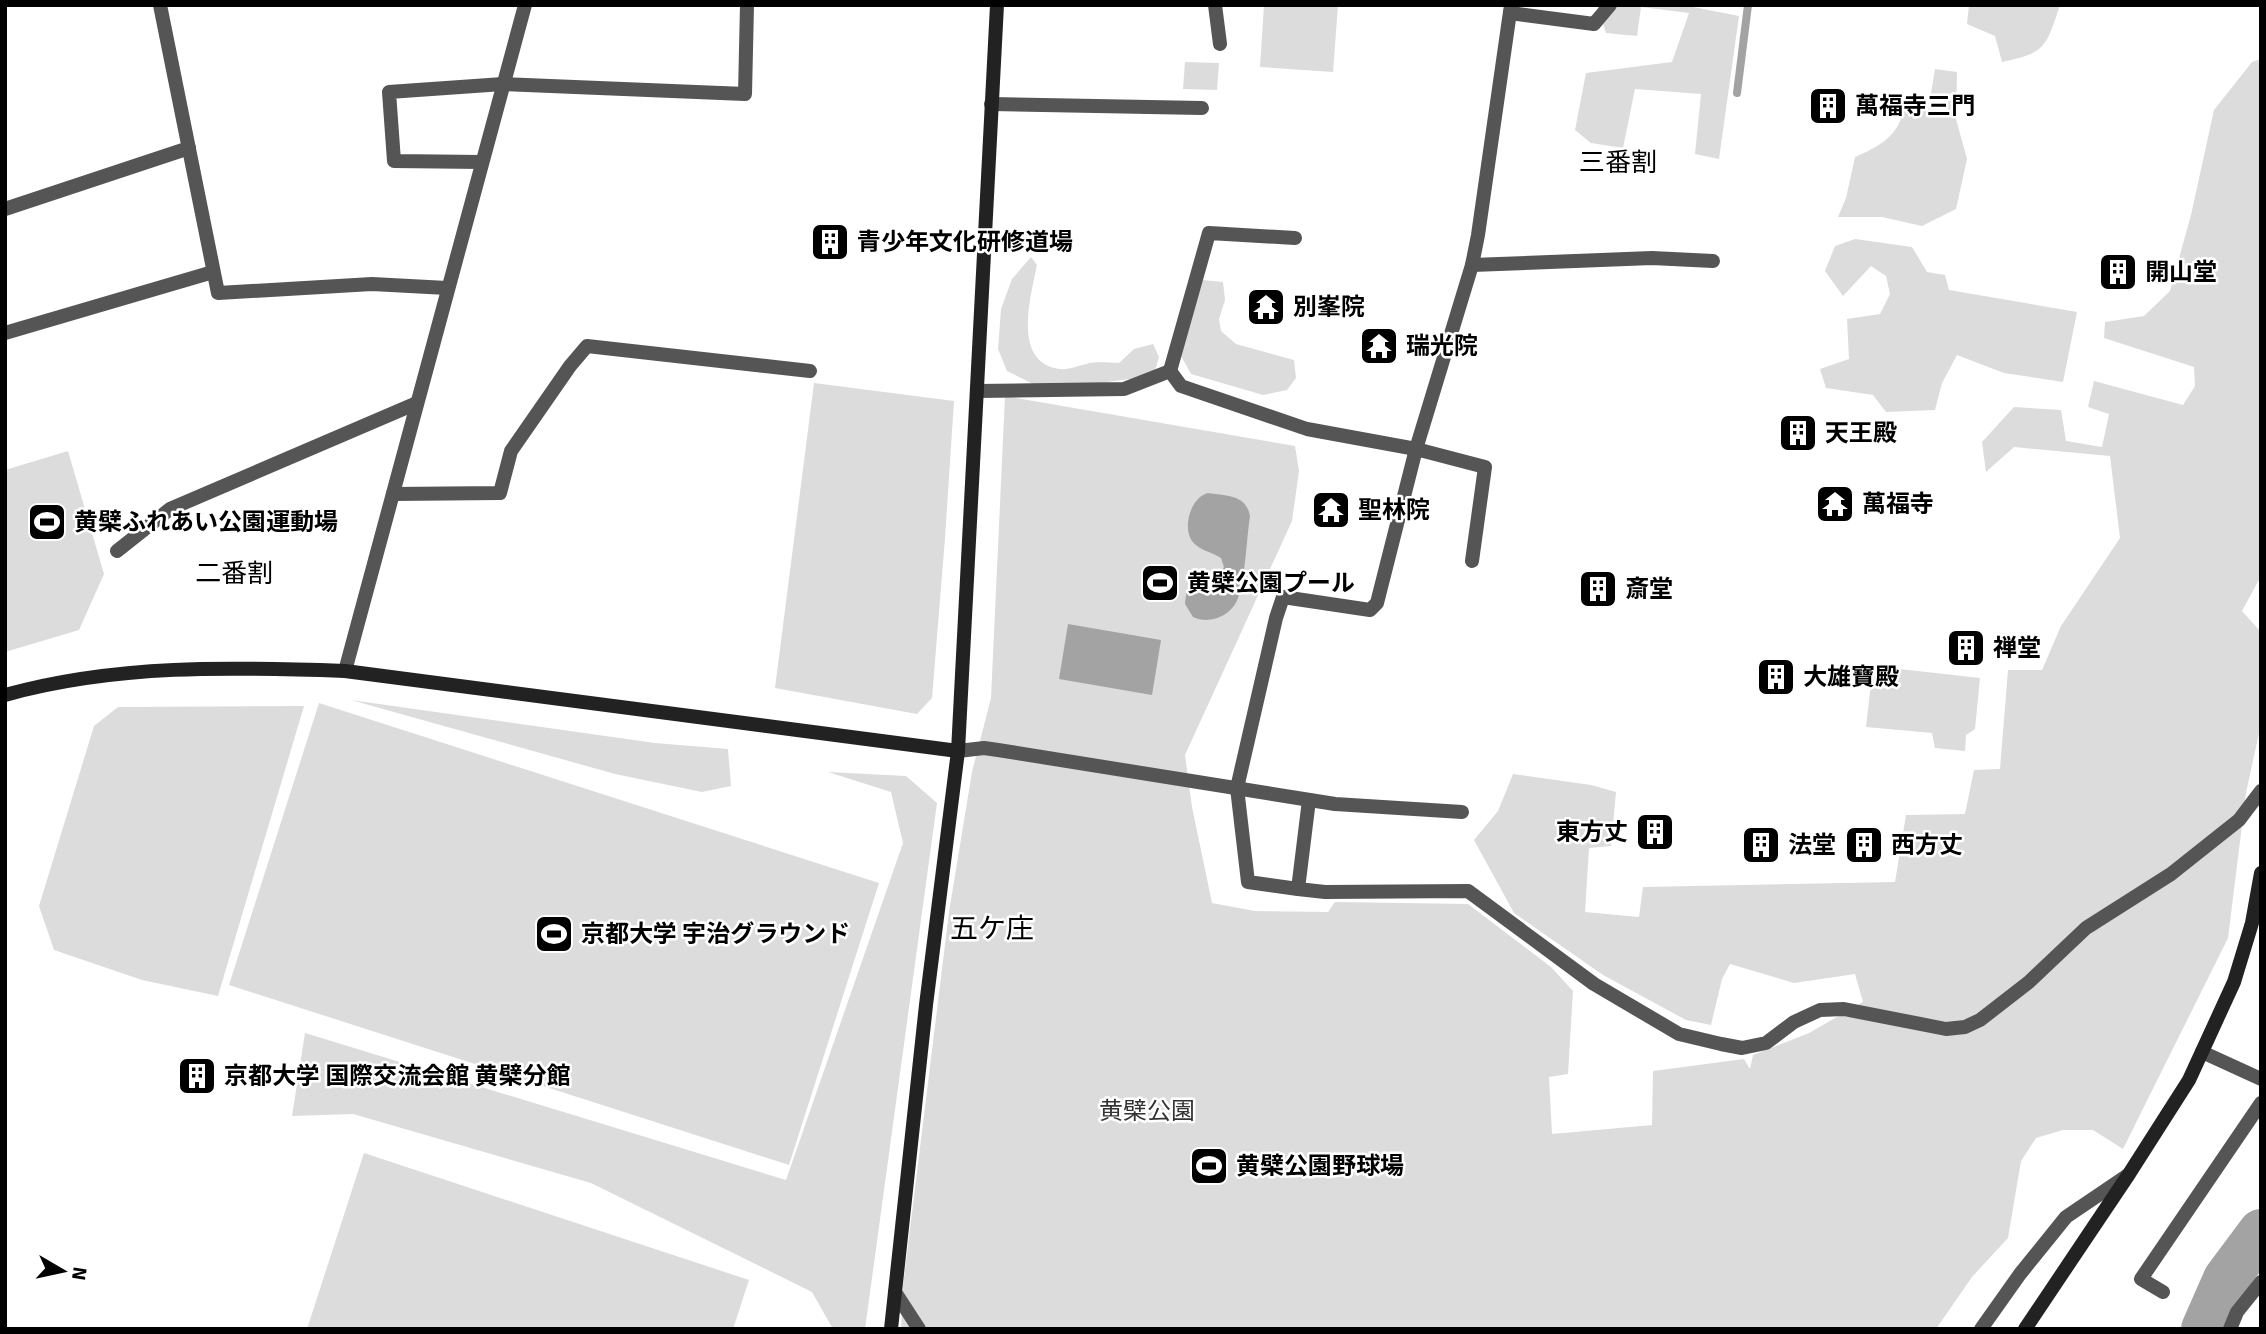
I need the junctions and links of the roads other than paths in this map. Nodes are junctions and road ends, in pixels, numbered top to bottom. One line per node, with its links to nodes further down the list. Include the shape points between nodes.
1 (160, 5): 12 (street)
2 (525, 5): 9 (street)
3 (747, 5): 9 (street, via 745,94)
4 (997, 5): 10 (street)
5 (1215, 5): 8 (street)
6 (1610, 5): 7 (street, via 1594,24)
7 (1510, 9): 17 (street)
8 (1220, 44)
9 (503, 83): 13 (street); 13 (street, via 389,92 394,161)
10 (991, 104): 11 (street); 23 (street)
11 (1202, 108)
12 (189, 148): 14 (street); 18 (street)
13 (481, 162): 19 (street)
14 (5, 209)
15 (1295, 238): 21 (street, via 1209,233)
16 (1713, 261): 17 (street, via 1652,258)
17 (1472, 265): 25 (street)
18 (213, 272): 19 (street, via 218,293 372,284); 20 (street)
19 (447, 288): 24 (street)
20 (5, 333)
21 (1170, 371): 23 (street, via 1124,388); 25 (street, via 1181,386 1307,429)
22 (810, 372): 26 (street, via 587,346 511,451 500,493)
23 (977, 391): 31 (street)
24 (417, 403): 26 (street); 27 (street, via 170,509)
25 (1416, 449): 28 (street, via 1485,467); 32 (street, via 1377,603 1370,610 1283,597)
26 (393, 494): 29 (street)
27 (117, 551)
28 (1472, 561)
29 (345, 671): 30 (street, via 153,670); 31 (street)
30 (5, 695)
31 (958, 751): 32 (street, via 984,748); 43 (street)
32 (1237, 788): 34 (street); 37 (street, via 1248,882)
33 (2261, 791): 37 (street, via 2239,820 2171,874 2087,928 1980,1020 1946,1029 1844,1009 1820,1010 1766,1043 1742,1048 1721,1044 1679,1034 1594,984 1468,891 1325,892)
34 (1309, 800): 35 (street); 37 (street)
35 (1462, 812)
36 (2261, 873): 38 (street, via 2234,982)
37 (1298, 888)
38 (2202, 1052): 39 (street); 41 (street)
39 (2261, 1079)
40 (2261, 1103): 44 (street, via 2141,1279)
41 (2129, 1174): 47 (street, via 2066,1217); 48 (street)
42 (2261, 1282): 49 (street, via 2237,1312)
43 (895, 1292): 45 (street); 46 (street)
44 (2163, 1292)
45 (891, 1329)
46 (919, 1329)
47 (1981, 1329)
48 (2025, 1329)
49 (2230, 1329)

